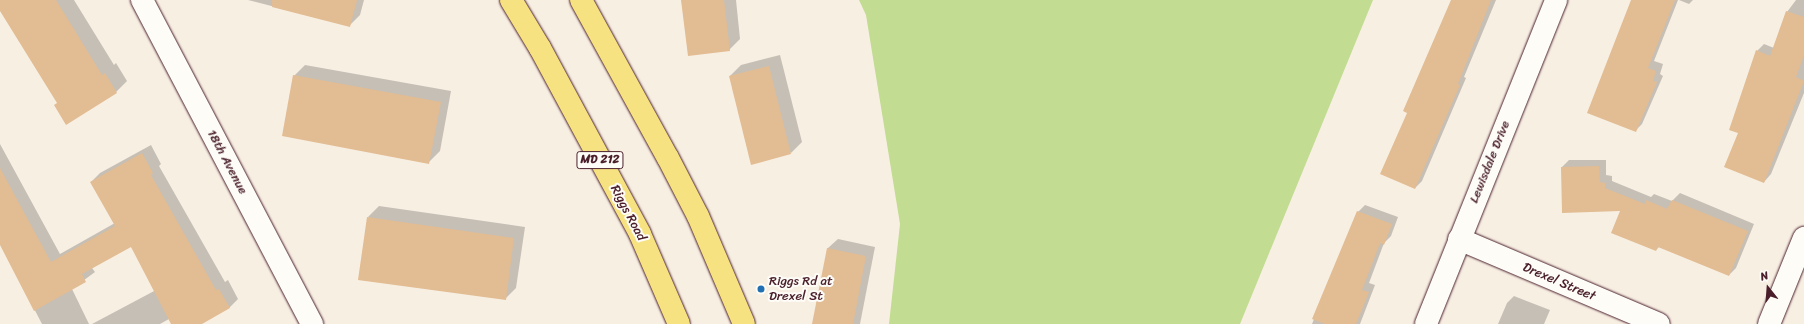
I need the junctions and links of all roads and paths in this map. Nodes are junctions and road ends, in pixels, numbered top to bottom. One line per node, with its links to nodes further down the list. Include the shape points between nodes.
1 (142, 0): 7 (street, 18th Avenue)
2 (511, 0): 8 (main road, Riggs Road / MD 212, via 540,48 640,234)
3 (581, 0): 9 (main road, via 672,164 698,216)
4 (1556, 0): 6 (street, Lewisdale Drive)
5 (1804, 238): 12 (street)
6 (1459, 240): 10 (street, Lewisdale Drive); 11 (street, Drexel Street)
7 (312, 324)
8 (679, 324)
9 (744, 324)
10 (1426, 324)
11 (1660, 324)
12 (1769, 324)

